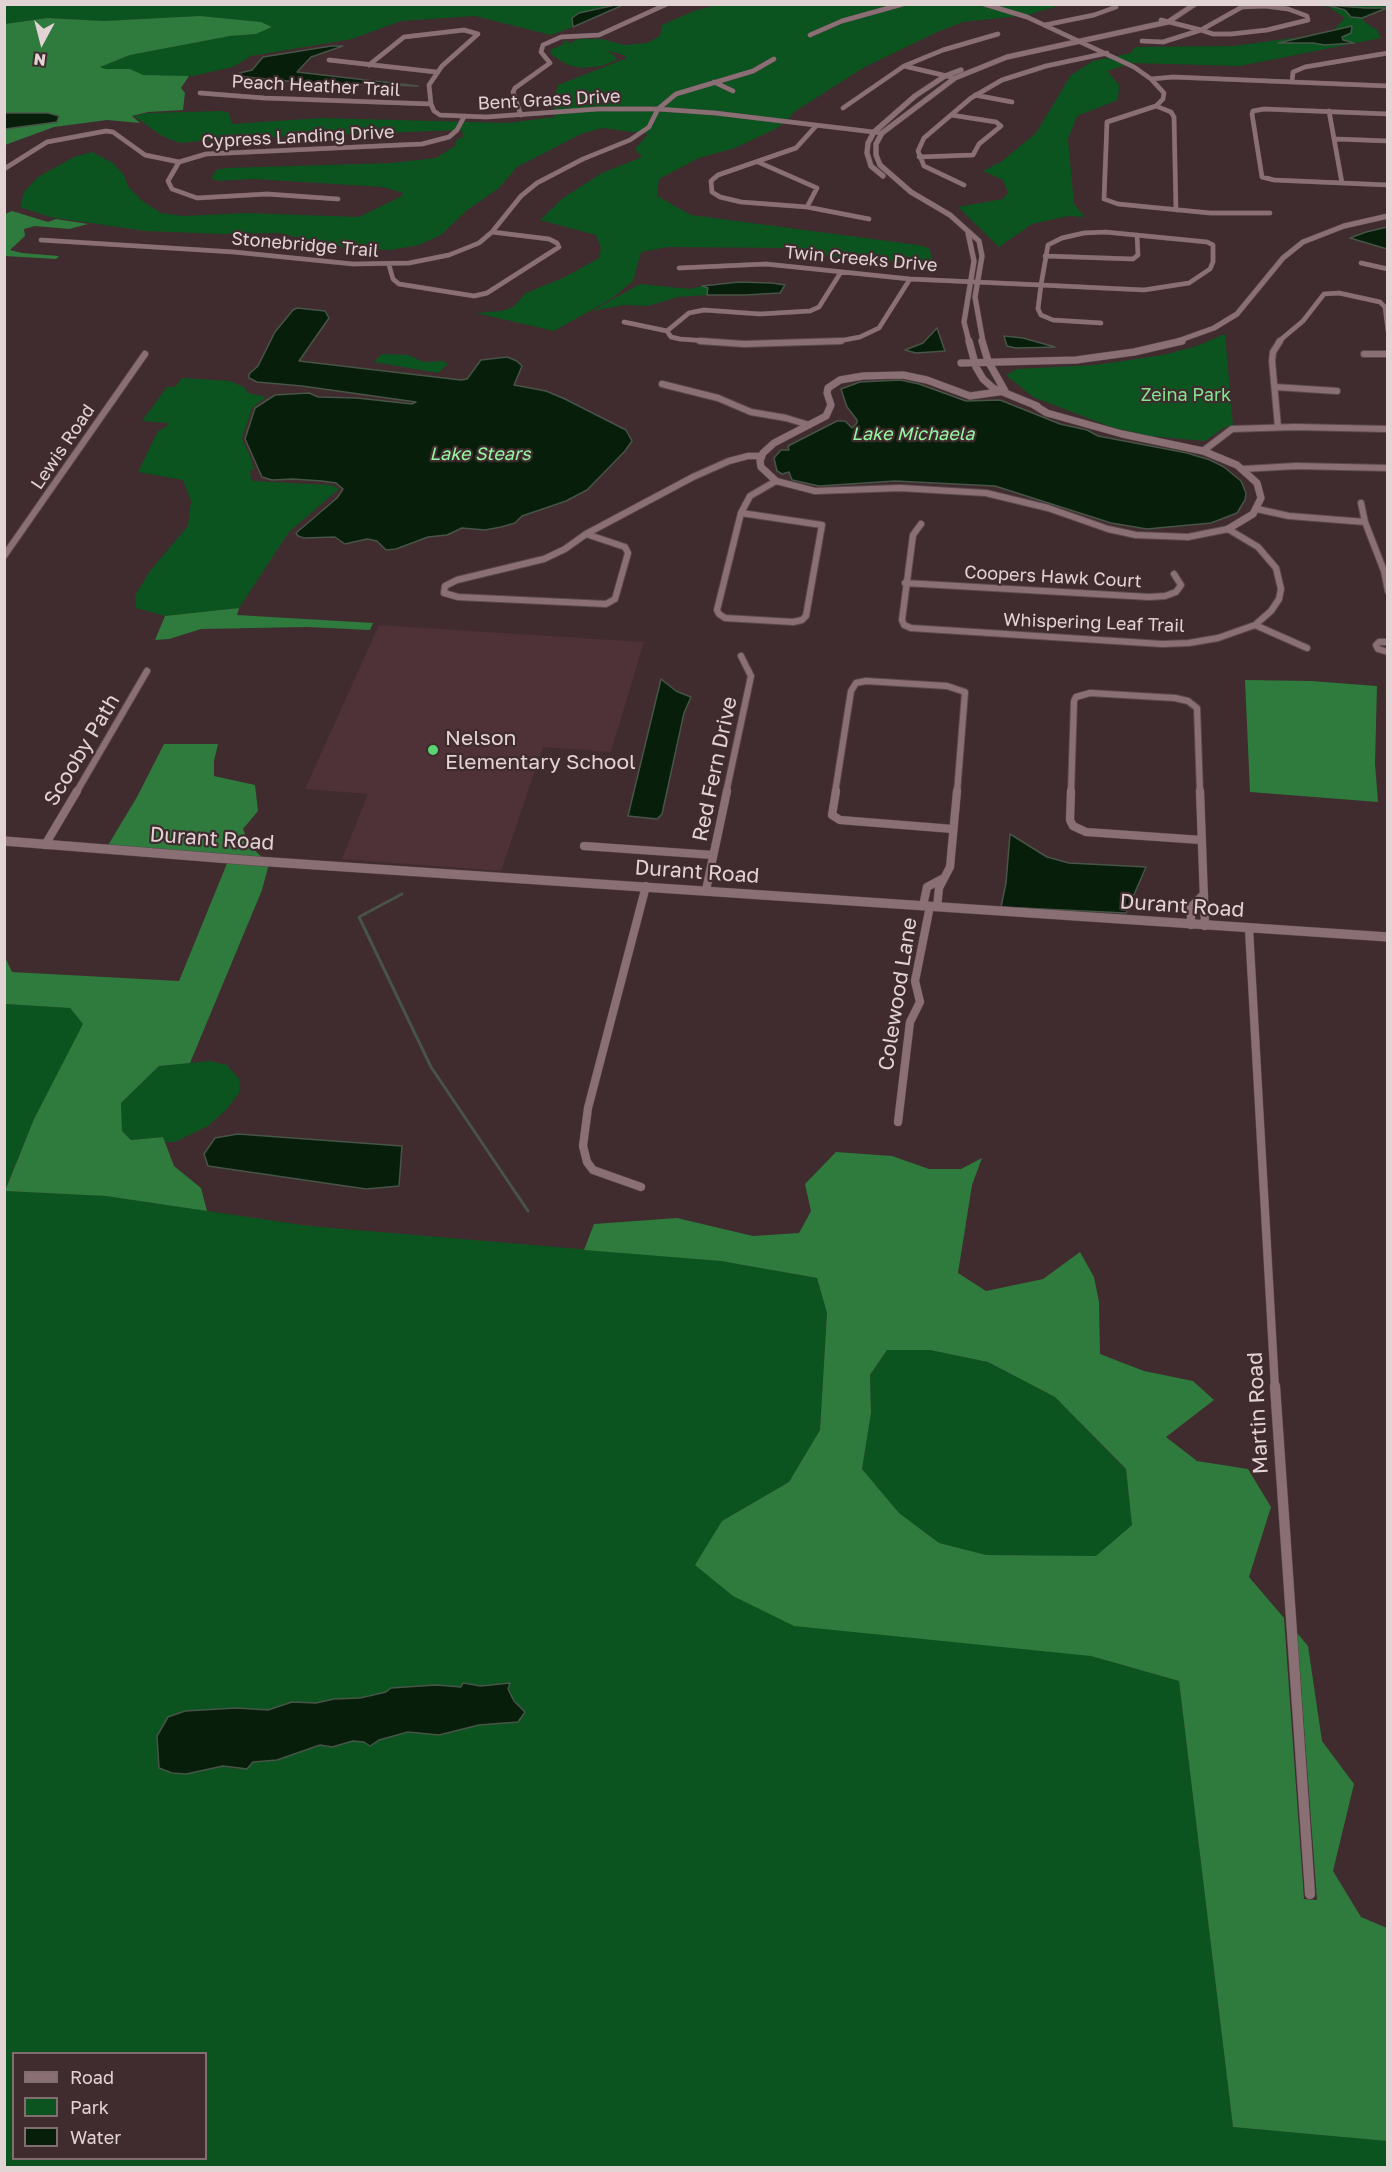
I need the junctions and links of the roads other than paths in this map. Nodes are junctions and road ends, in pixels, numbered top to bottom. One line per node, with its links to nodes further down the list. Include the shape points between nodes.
1 (667, 4): 40 (street, via 599,35 561,37 543,45 541,52 550,63 514,88)
2 (903, 4): 12 (street, via 842,21)
3 (984, 4): 9 (street)
4 (1184, 4): 7 (street)
5 (1195, 4): 8 (street)
6 (1116, 7): 9 (street)
7 (1161, 20): 8 (street); 13 (street)
8 (1168, 22): 10 (street); 13 (street)
9 (1045, 25): 13 (street)
10 (1201, 30): 10 (street, via 1232,34 1308,20 1288,9 1251,6 1232,11); 14 (street, via 1163,42)
11 (998, 34): 22 (street)
12 (810, 35)
13 (1078, 40): 15 (street); 24 (street, via 999,55); 25 (street, via 1007,57)
14 (1142, 41)
15 (1107, 54): 26 (street); 32 (street, via 1035,69 1002,80)
16 (1388, 54): 17 (street)
17 (1367, 57): 20 (street); 28 (street, via 1305,67 1293,72)
18 (774, 59): 27 (street, Stonebridge Trail, via 753,71)
19 (329, 60): 21 (street)
20 (1379, 63)
21 (369, 65): 23 (street); 23 (street, via 404,37 464,30 478,34)
22 (904, 66): 24 (street); 36 (street)
23 (436, 72): 34 (street, via 429,85)
24 (945, 76): 25 (street); 44 (street)
25 (955, 78): 45 (street)
26 (1152, 79): 28 (street); 35 (street, via 1164,93)
27 (714, 82): 30 (street); 37 (street, Stonebridge Trail, via 676,94)
28 (1292, 82): 29 (street)
29 (1388, 86)
30 (733, 91)
31 (200, 93): 34 (street, Peach Heather Trail)
32 (975, 95): 33 (street); 41 (street)
33 (1012, 102)
34 (431, 104): 42 (street, Bent Grass Drive, via 440,114)
35 (1156, 106): 58 (street, via 1174,117); 58 (street, via 1107,122 1104,199)
36 (843, 108)
37 (658, 109): 40 (street, Bent Grass Drive); 43 (street, Bent Grass Drive); 62 (street, Stonebridge Trail, via 649,127 630,140 537,183)
38 (1329, 111): 39 (street); 46 (street); 52 (street, via 1253,111 1262,177)
39 (1388, 114)
40 (521, 115): 42 (street, Bent Grass Drive)
41 (951, 115): 48 (street, via 920,142); 48 (street, via 996,122 1000,126 979,144 973,155)
42 (464, 117): 49 (street, Cypress Landing Drive, via 449,137 422,144 206,154)
43 (816, 126): 44 (street, Bent Grass Drive); 50 (street, via 796,148)
44 (874, 132): 45 (street, Bent Grass Drive); 55 (street, via 867,153 871,166)
45 (882, 133): 55 (street, via 876,144 880,165)
46 (1336, 139): 47 (street); 52 (street)
47 (1388, 141)
48 (919, 157): 53 (street, via 933,172)
49 (179, 162): 51 (street, via 145,155 106,131 47,142); 56 (street, Cypress Landing Drive, via 168,181 172,189 197,198 267,194)
50 (758, 162): 57 (street, via 817,188); 57 (street, via 718,175 711,181 712,192 741,202)
51 (4, 169)
52 (1342, 183): 54 (street)
53 (964, 185)
54 (1388, 185)
55 (910, 192): 63 (street, via 950,215)
56 (338, 199)
57 (807, 207): 61 (street)
58 (1176, 210): 59 (street)
59 (1270, 213)
60 (1388, 216): 85 (street, via 1344,226 1297,246 1240,311 1209,330 1152,349 1089,358)
61 (869, 219)
62 (492, 232): 68 (street, Stonebridge Trail, via 479,243 448,255); 68 (street, via 549,239 558,247 486,293 474,296 399,284)
63 (968, 232): 73 (street, via 974,257); 74 (street, via 977,238 982,251)
64 (1137, 235): 66 (street, Twin Creeks Drive, via 1073,235 1048,245); 66 (street, via 1138,255 1133,259); 75 (street, Twin Creeks Drive, via 1207,242 1213,245 1213,262 1200,277 1168,287 1126,290)
65 (41, 240): 68 (street, Stonebridge Trail)
66 (1045, 256): 75 (street)
67 (1361, 263): 70 (street)
68 (389, 265)
69 (679, 268): 71 (street, Twin Creeks Drive, via 766,264)
70 (1388, 269)
71 (841, 272): 72 (street, Twin Creeks Drive); 78 (street, via 819,307 810,311 760,314 704,310 689,313)
72 (910, 279): 73 (street, Twin Creeks Drive); 78 (street, via 888,318 879,328 860,337 744,344 680,339 670,337)
73 (969, 282): 74 (street, Twin Creeks Drive); 84 (street, via 964,320)
74 (978, 282): 75 (street, Twin Creeks Drive); 85 (street, via 975,300)
75 (1041, 285): 77 (street, via 1041,315 1053,320)
76 (624, 322): 78 (street)
77 (1101, 323)
78 (667, 331)
79 (1388, 331): 87 (street, via 1385,308 1380,302 1339,293 1324,294 1275,349)
80 (146, 354): 105 (street, Lewis Road)
81 (1364, 354): 82 (street)
82 (1388, 354)
83 (961, 363): 84 (street)
84 (975, 363): 85 (street); 89 (street, via 989,384)
85 (988, 363): 89 (street)
86 (662, 384): 90 (street)
87 (1275, 387): 88 (street); 91 (street)
88 (1337, 391)
89 (1005, 392): 90 (street, via 973,396 913,376 851,377 830,386 830,411); 93 (street, via 1044,412 1133,437)
90 (809, 425): 94 (street, via 770,446)
91 (1278, 427): 92 (street); 93 (street, via 1232,429)
92 (1388, 429)
93 (1203, 451): 96 (street)
94 (761, 456): 97 (street, via 763,470); 104 (street, via 729,460)
95 (1388, 468): 96 (street)
96 (1243, 469): 99 (street, via 1260,490)
97 (776, 481): 100 (street, via 750,496); 103 (street, via 815,491 909,488 986,493 1054,510 1114,531 1153,537 1199,536)
98 (1361, 503): 101 (street)
99 (1257, 509): 101 (street); 103 (street)
100 (741, 513): 100 (street, via 717,610 725,618 802,620 806,616 822,525)
101 (1365, 522): 108 (street)
102 (921, 524): 107 (street, Whispering Leaf Trail, via 913,536)
103 (1228, 529): 109 (street, Whispering Leaf Trail, via 1258,547 1276,568 1279,599)
104 (586, 534): 104 (street, via 625,547 628,553 615,599 606,604 469,598 444,593 445,586 457,580 544,559)
105 (4, 556)
106 (1174, 574): 107 (street, Coopers Hawk Court, via 1181,585 1176,592 1149,597)
107 (905, 583): 109 (street, Whispering Leaf Trail, via 902,620 911,628 1162,644 1218,638)
108 (1388, 591)
109 (1254, 625): 111 (street)
110 (1388, 642): 112 (street, via 1376,645)
111 (1307, 648)
112 (1388, 652)
113 (741, 656): 120 (street, Red Fern Drive, via 751,676)
114 (147, 671): 118 (street, Scooby Path)
115 (954, 829): 115 (street, Colewood Lane, via 965,692 947,686 856,683 851,691 832,815 852,822); 121 (street, Colewood Lane, via 950,867)
116 (1201, 840): 116 (street, via 1197,708 1176,698 1090,693 1076,697 1070,820 1073,826 1086,832); 124 (street)
117 (4, 841): 118 (street, Durant Road)
118 (45, 845): 122 (street, Durant Road)
119 (584, 846): 120 (street)
120 (713, 855): 123 (street, Red Fern Drive)
121 (942, 879): 125 (street, Colewood Lane); 125 (street, Colewood Lane, via 927,887)
122 (646, 886): 123 (street, Durant Road); 131 (street, via 588,1108 583,1146 593,1170)
123 (706, 890): 125 (street, Durant Road)
124 (1204, 894): 126 (street, via 1193,903); 127 (street)
125 (930, 906): 126 (street, Durant Road); 130 (street, Colewood Lane, via 915,981 920,1002 910,1022)
126 (1191, 925): 127 (street, Durant Road)
127 (1205, 926): 128 (street, Durant Road)
128 (1249, 929): 129 (street, Durant Road); 132 (street, Martin Road, via 1282,1511)
129 (1388, 938)
130 (898, 1122)
131 (641, 1187)
132 (1310, 1894)

